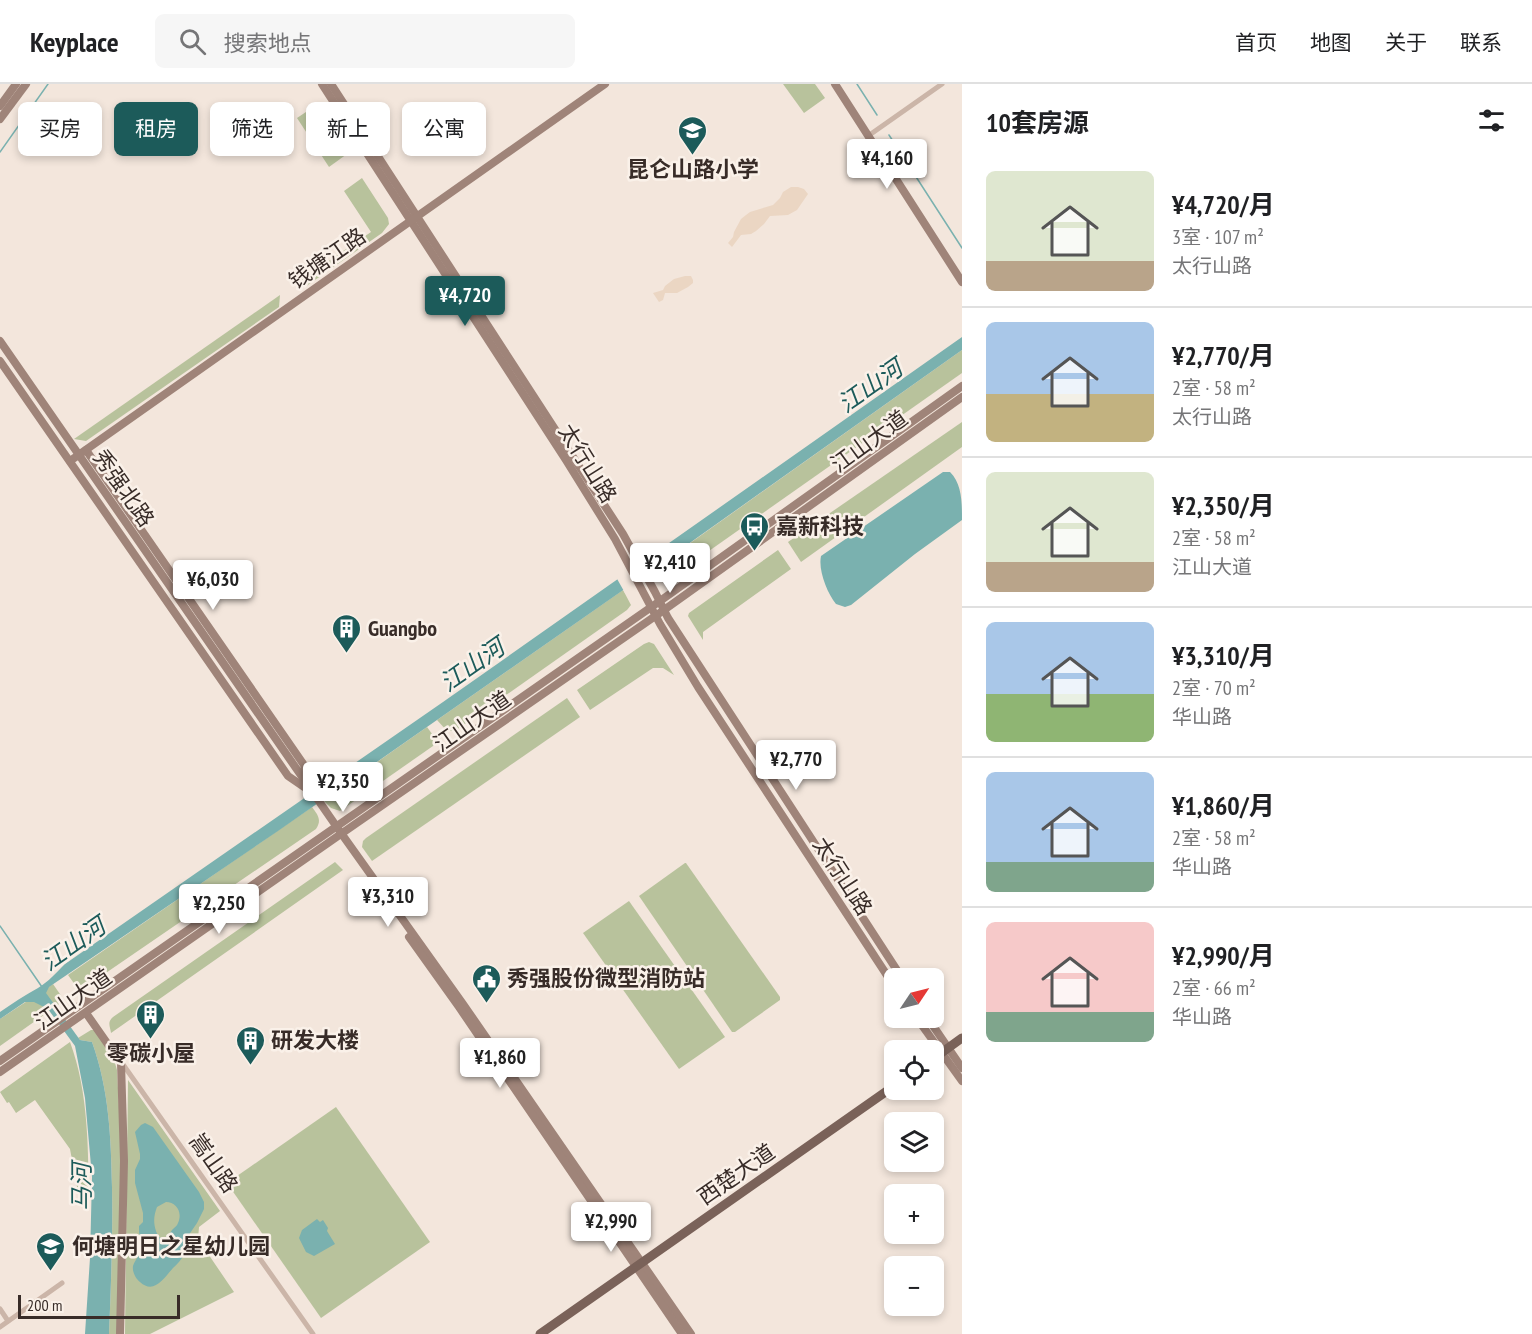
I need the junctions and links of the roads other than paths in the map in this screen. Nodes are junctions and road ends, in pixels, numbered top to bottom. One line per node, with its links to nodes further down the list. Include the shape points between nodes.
1 (16, 84): 8 (street)
2 (26, 84): 9 (street)
3 (322, 84): 11 (street, 太行山路)
4 (331, 84): 11 (street, 太行山路)
5 (605, 84): 11 (street, 钱塘江路)
6 (835, 84): 10 (street)
7 (942, 84): 10 (street)
8 (0, 106)
9 (0, 118)
10 (868, 136): 12 (street)
11 (414, 219): 18 (street, 钱塘江路); 19 (street, 太行山路, via 618,526); 20 (street, 太行山路, via 615,539)
12 (962, 282)
13 (0, 341): 18 (street, 秀强北路)
14 (0, 349): 18 (street, 秀强北路)
15 (0, 361): 18 (street)
16 (962, 386): 19 (street, 江山大道)
17 (962, 397): 21 (street, 江山大道)
18 (78, 456): 23 (street, 秀强北路); 23 (street, via 304,765)
19 (660, 601): 20 (street, 江山大道); 21 (street, 太行山路)
20 (651, 608): 22 (street, 太行山路); 24 (street, 江山大道)
21 (664, 610): 22 (street, 江山大道); 25 (street, 太行山路)
22 (655, 616): 24 (street, 江山大道); 26 (street, 太行山路)
23 (307, 787): 24 (street, 秀强北路)
24 (337, 831): 27 (street, 江山大道); 32 (street, 江山大道); 38 (street, 秀强北路, via 463,1004)
25 (896, 968)
26 (884, 971)
27 (86, 1013): 33 (street, 嵩山路); 35 (street, 江山大道)
28 (962, 1038): 29 (main road)
29 (944, 1051)
30 (944, 1055): 34 (street)
31 (944, 1057): 36 (street)
32 (0, 1061)
33 (121, 1063): 43 (street, via 124,1172); 44 (street, 嵩山路)
34 (962, 1068)
35 (0, 1072)
36 (962, 1081)
37 (884, 1093): 38 (main road, 西楚大道)
38 (639, 1266): 45 (main road, 西楚大道); 46 (street); 47 (street)
39 (63, 1283): 41 (street)
40 (0, 1309): 41 (street)
41 (8, 1321): 42 (street)
42 (0, 1327)
43 (120, 1334)
44 (313, 1334)
45 (540, 1334)
46 (682, 1334)
47 (691, 1334)

